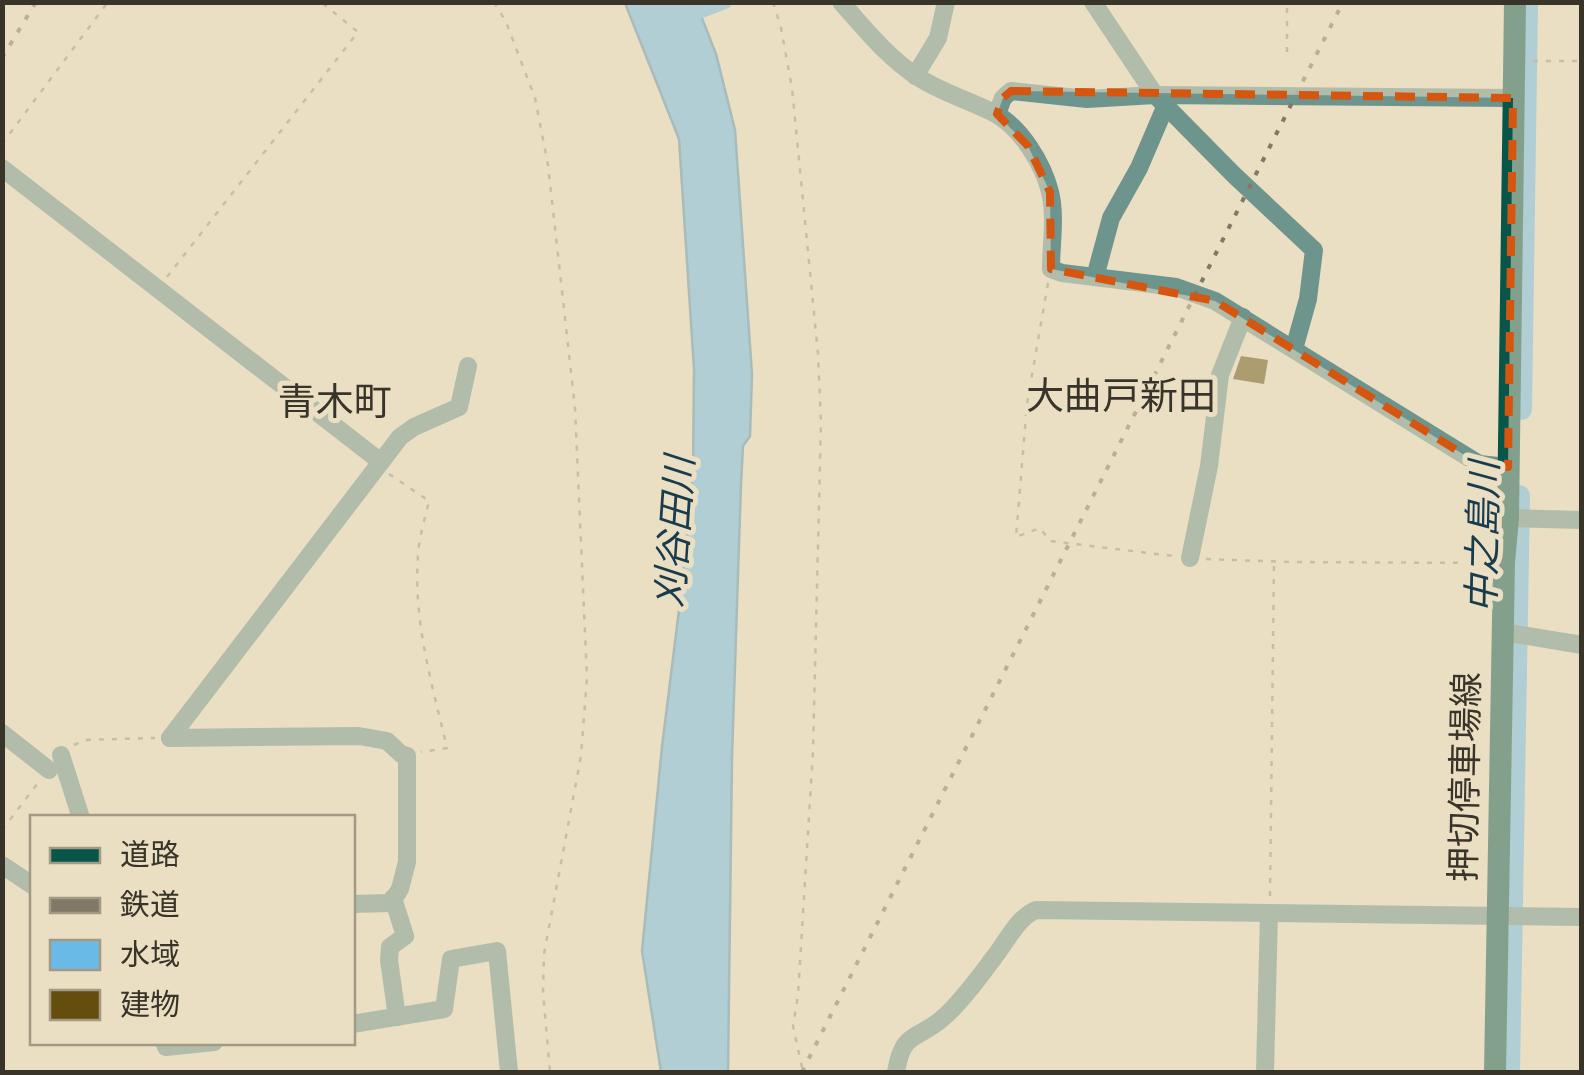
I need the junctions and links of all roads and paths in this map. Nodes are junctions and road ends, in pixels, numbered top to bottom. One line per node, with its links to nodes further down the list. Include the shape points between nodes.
1 (108, 2): 17 (path)
2 (321, 2): 21 (path, via 358,32)
3 (494, 2): 50 (path, via 535,98 575,408 587,678 582,756 544,954)
4 (773, 2): 51 (path, via 792,88 821,422 812,750 793,1026)
5 (841, 2): 13 (street)
6 (946, 2): 13 (street, via 938,38)
7 (1093, 2): 15 (street)
8 (1287, 2): 10 (path)
9 (1515, 2): 11 (main road, 押切停車場線)
10 (1286, 52)
11 (1513, 60): 12 (path); 14 (main road, 押切停車場線)
12 (1582, 61)
13 (915, 76): 16 (street)
14 (1512, 98): 15 (street); 26 (main road, 押切停車場線)
15 (1160, 100): 16 (street, via 1011,91); 20 (street, via 1140,168 1111,218); 23 (street, via 1314,250)
16 (998, 114): 19 (street, via 1028,146 1050,192)
17 (2, 144)
18 (2, 168): 21 (street)
19 (1051, 269): 20 (street); 29 (path, via 1028,404 1016,537 1040,528 1050,541)
20 (1095, 277): 22 (street, via 1176,287)
21 (158, 288): 25 (street)
22 (1243, 317): 23 (street); 29 (street, via 1220,375)
23 (1294, 349): 26 (street, via 1479,464)
24 (468, 366): 25 (street, via 460,407 414,427)
25 (381, 462): 35 (street); 36 (path, via 385,472 428,501 418,551 420,632 447,748)
26 (1508, 467): 27 (main road, 押切停車場線)
27 (1508, 518): 28 (street); 31 (main road, 押切停車場線)
28 (1582, 520)
29 (1190, 558): 30 (path)
30 (1274, 560): 31 (path); 44 (path)
31 (1504, 562): 32 (main road, 押切停車場線)
32 (1503, 632): 33 (street); 45 (main road, 押切停車場線)
33 (1582, 645)
34 (2, 732): 37 (street)
35 (170, 738): 36 (street, via 359,736 386,741); 37 (path, via 85,740)
36 (400, 753): 42 (street, via 406,756 407,862)
37 (55, 762): 38 (street); 39 (path)
38 (80, 815)
39 (2, 830)
40 (2, 865): 41 (street)
41 (30, 883)
42 (393, 898): 43 (street); 47 (street, via 405,936 390,947)
43 (355, 904)
44 (1270, 913): 45 (street); 52 (street, via 1028,913 943,1018 901,1048); 53 (street)
45 (1496, 915): 46 (street); 54 (main road, 押切停車場線)
46 (1582, 917)
47 (398, 1017): 48 (street); 49 (street, via 444,1009 451,959 497,952)
48 (355, 1024)
49 (509, 1072)
50 (550, 1072)
51 (802, 1072)
52 (896, 1072)
53 (1265, 1072)
54 (1495, 1072)

